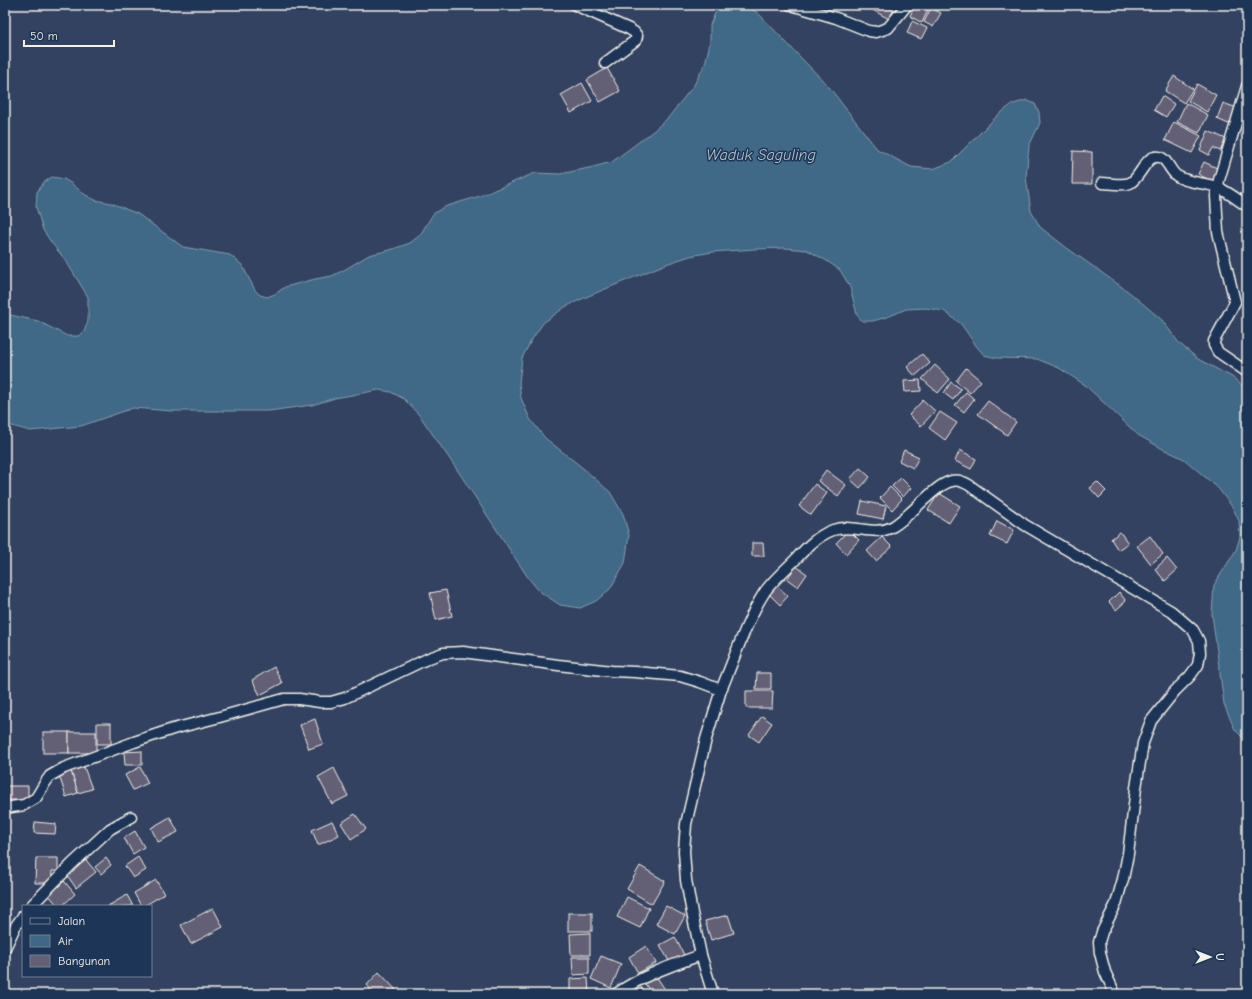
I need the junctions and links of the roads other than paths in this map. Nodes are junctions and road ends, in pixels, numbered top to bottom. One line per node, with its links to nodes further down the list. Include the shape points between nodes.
1 (575, 5): 4 (street, via 636,34 636,40)
2 (791, 5): 3 (street, via 876,32 888,28)
3 (907, 5)
4 (605, 63)
5 (1247, 86): 7 (street)
6 (1102, 182): 7 (street, via 1131,182 1149,160 1156,157 1165,160 1179,178)
7 (1218, 187): 8 (street); 9 (street, via 1218,232 1235,302 1216,336 1214,345 1218,352)
8 (1247, 206)
9 (1247, 372)
10 (721, 690): 11 (street, via 680,676 612,671 463,652 443,653 345,698 331,702 284,699 134,742 56,772 44,783 36,798 24,805); 16 (street, via 686,824 686,880); 19 (street, via 751,616 764,592 817,538 834,530 850,527 876,530 891,528 943,483 953,480 969,484 1025,525 1171,611 1193,630 1199,641 1200,653 1198,665 1151,721 1143,743 1123,879 1116,904 1099,942 1105,972)
11 (5, 808)
12 (131, 818): 13 (street, via 110,829)
13 (32, 905)
14 (22, 917): 15 (street)
15 (5, 948)
16 (701, 955): 17 (street, via 639,979); 18 (street)
17 (616, 994)
18 (713, 994)
19 (1115, 994)

